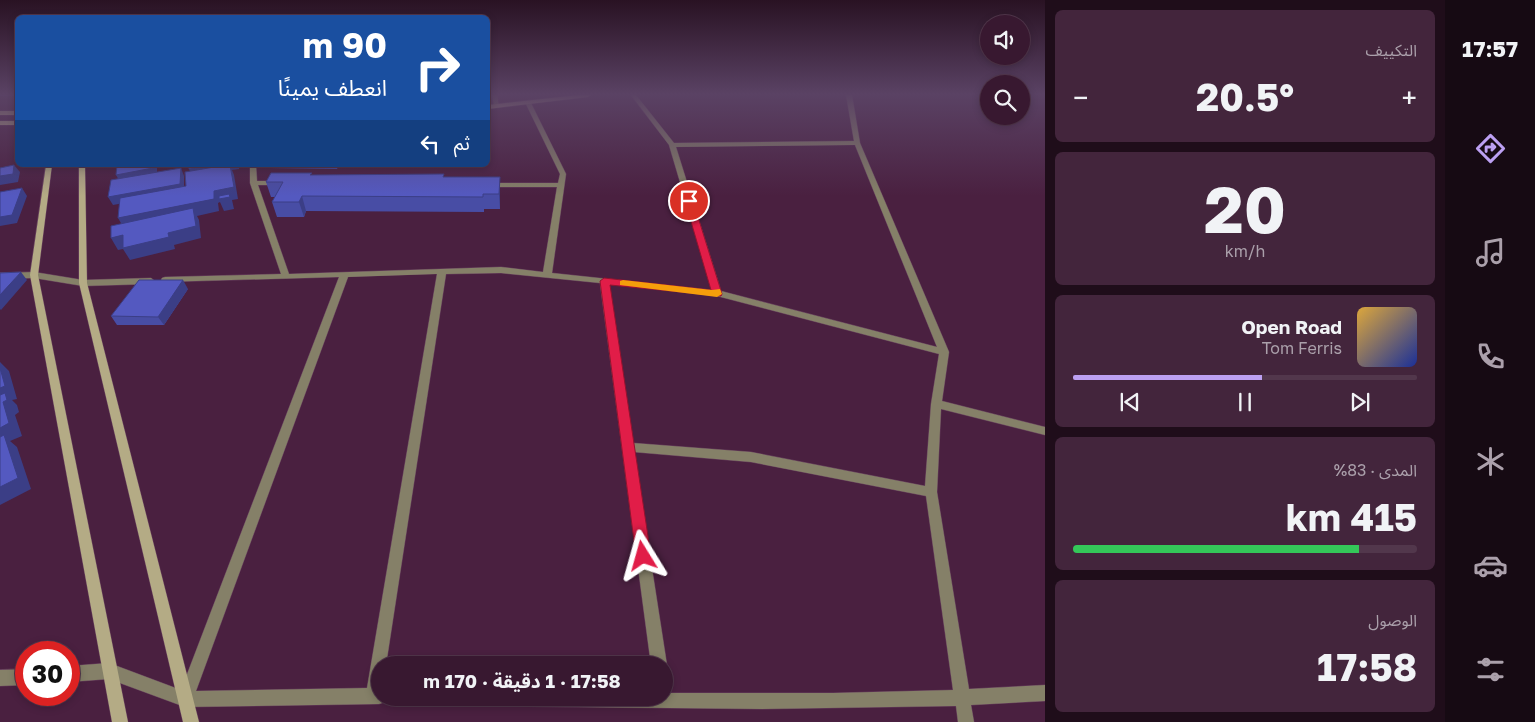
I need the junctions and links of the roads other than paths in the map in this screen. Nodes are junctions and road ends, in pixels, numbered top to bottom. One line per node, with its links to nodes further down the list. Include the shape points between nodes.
1 (541, 129): 12 (street, via 563,174)
2 (659, 129): 5 (street)
3 (855, 129): 4 (street)
4 (857, 143): 5 (street); 22 (street)
5 (672, 145): 21 (street)
6 (49, 167): 15 (street)
7 (82, 167): 20 (street)
8 (253, 167): 9 (street)
9 (254, 183): 10 (street); 18 (street)
10 (284, 183)
11 (482, 185): 12 (street)
12 (561, 185): 16 (street)
13 (442, 272): 14 (street); 16 (street, via 501,270); 27 (street)
14 (345, 274): 18 (street); 35 (street)
15 (34, 275): 17 (street); 20 (street); 29 (street)
16 (548, 275): 19 (street)
17 (0, 276)
18 (286, 277): 20 (street)
19 (604, 281): 21 (street); 25 (street)
20 (83, 283): 35 (street)
21 (717, 294): 22 (street)
22 (944, 352): 23 (street)
23 (936, 404): 24 (street); 26 (street)
24 (1045, 431)
25 (628, 447): 26 (street, via 751,457); 28 (street)
26 (931, 492): 37 (street)
27 (383, 656)
28 (658, 656)
29 (109, 671): 30 (street); 35 (street); 38 (street)
30 (80, 673)
31 (15, 677): 32 (street)
32 (0, 678)
33 (1045, 693): 37 (street)
34 (371, 695): 35 (street)
35 (185, 699): 39 (street)
36 (673, 699): 37 (street)
37 (962, 699): 40 (street)
38 (120, 722)
39 (191, 722)
40 (966, 722)

